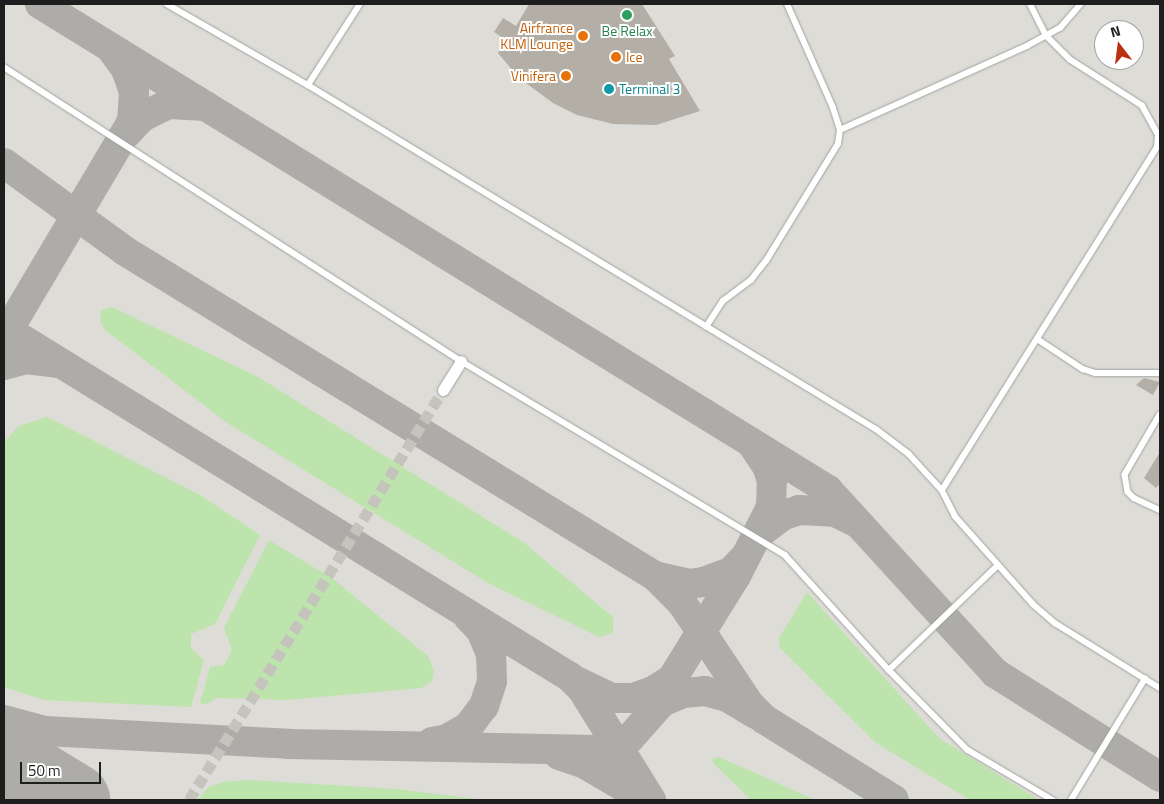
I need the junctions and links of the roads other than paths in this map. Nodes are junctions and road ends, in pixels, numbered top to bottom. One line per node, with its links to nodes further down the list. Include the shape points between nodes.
1 (167, 4): 8 (lane)
2 (360, 4): 8 (lane)
3 (788, 4): 9 (lane)
4 (1030, 4): 6 (lane)
5 (1081, 4): 6 (lane, via 1060,28)
6 (1046, 36): 9 (lane); 11 (lane, via 1070,60 1142,106 1158,135 1150,160)
7 (4, 67): 12 (lane)
8 (308, 85): 10 (lane)
9 (840, 130): 10 (lane, via 830,161 766,261 751,280 723,301)
10 (706, 327): 16 (lane, via 876,429 909,454)
11 (1038, 340): 13 (lane, via 1083,369 1095,373); 16 (lane)
12 (461, 361): 14 (street); 19 (lane, via 785,555)
13 (1160, 373)
14 (443, 390)
15 (1160, 414): 17 (lane, via 1125,476 1128,492 1134,498)
16 (942, 490): 18 (lane, via 955,516)
17 (1160, 510)
18 (998, 565): 19 (lane); 20 (lane, via 1054,623)
19 (889, 670): 22 (lane, via 968,750)
20 (1145, 679): 21 (lane); 23 (lane)
21 (1160, 688)
22 (1053, 800)
23 (1070, 800)

